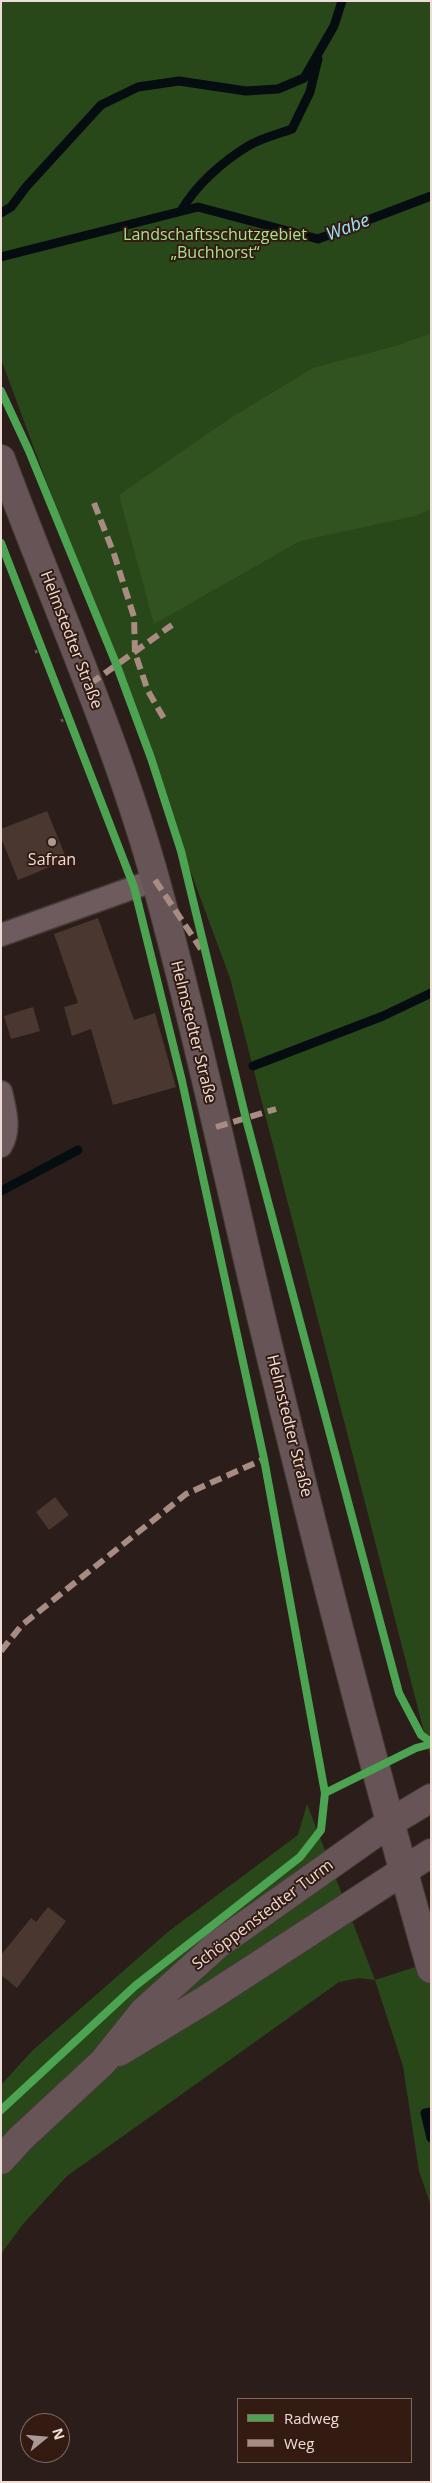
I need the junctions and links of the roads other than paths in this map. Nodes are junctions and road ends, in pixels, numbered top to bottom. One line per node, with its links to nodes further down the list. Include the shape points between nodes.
1 (1, 459): 2 (street, Helmstedter Straße, via 90,684 126,784)
2 (155, 880): 3 (street); 7 (street, Helmstedter Straße, via 277,1380)
3 (1, 935)
4 (1, 1092): 5 (street, via 8,1126)
5 (1, 1146)
6 (431, 1798): 7 (street, Schöppenstedter Turm)
7 (391, 1822): 9 (street, Helmstedter Straße); 11 (street, Schöppenstedter Turm, via 217,1945 143,2012)
8 (431, 1852): 9 (street, Schöppenstedter Turm)
9 (404, 1871): 10 (street, Helmstedter Straße); 11 (street, Schöppenstedter Turm)
10 (431, 1969)
11 (103, 2062): 12 (street, Schöppenstedter Turm)
12 (1, 2160)

